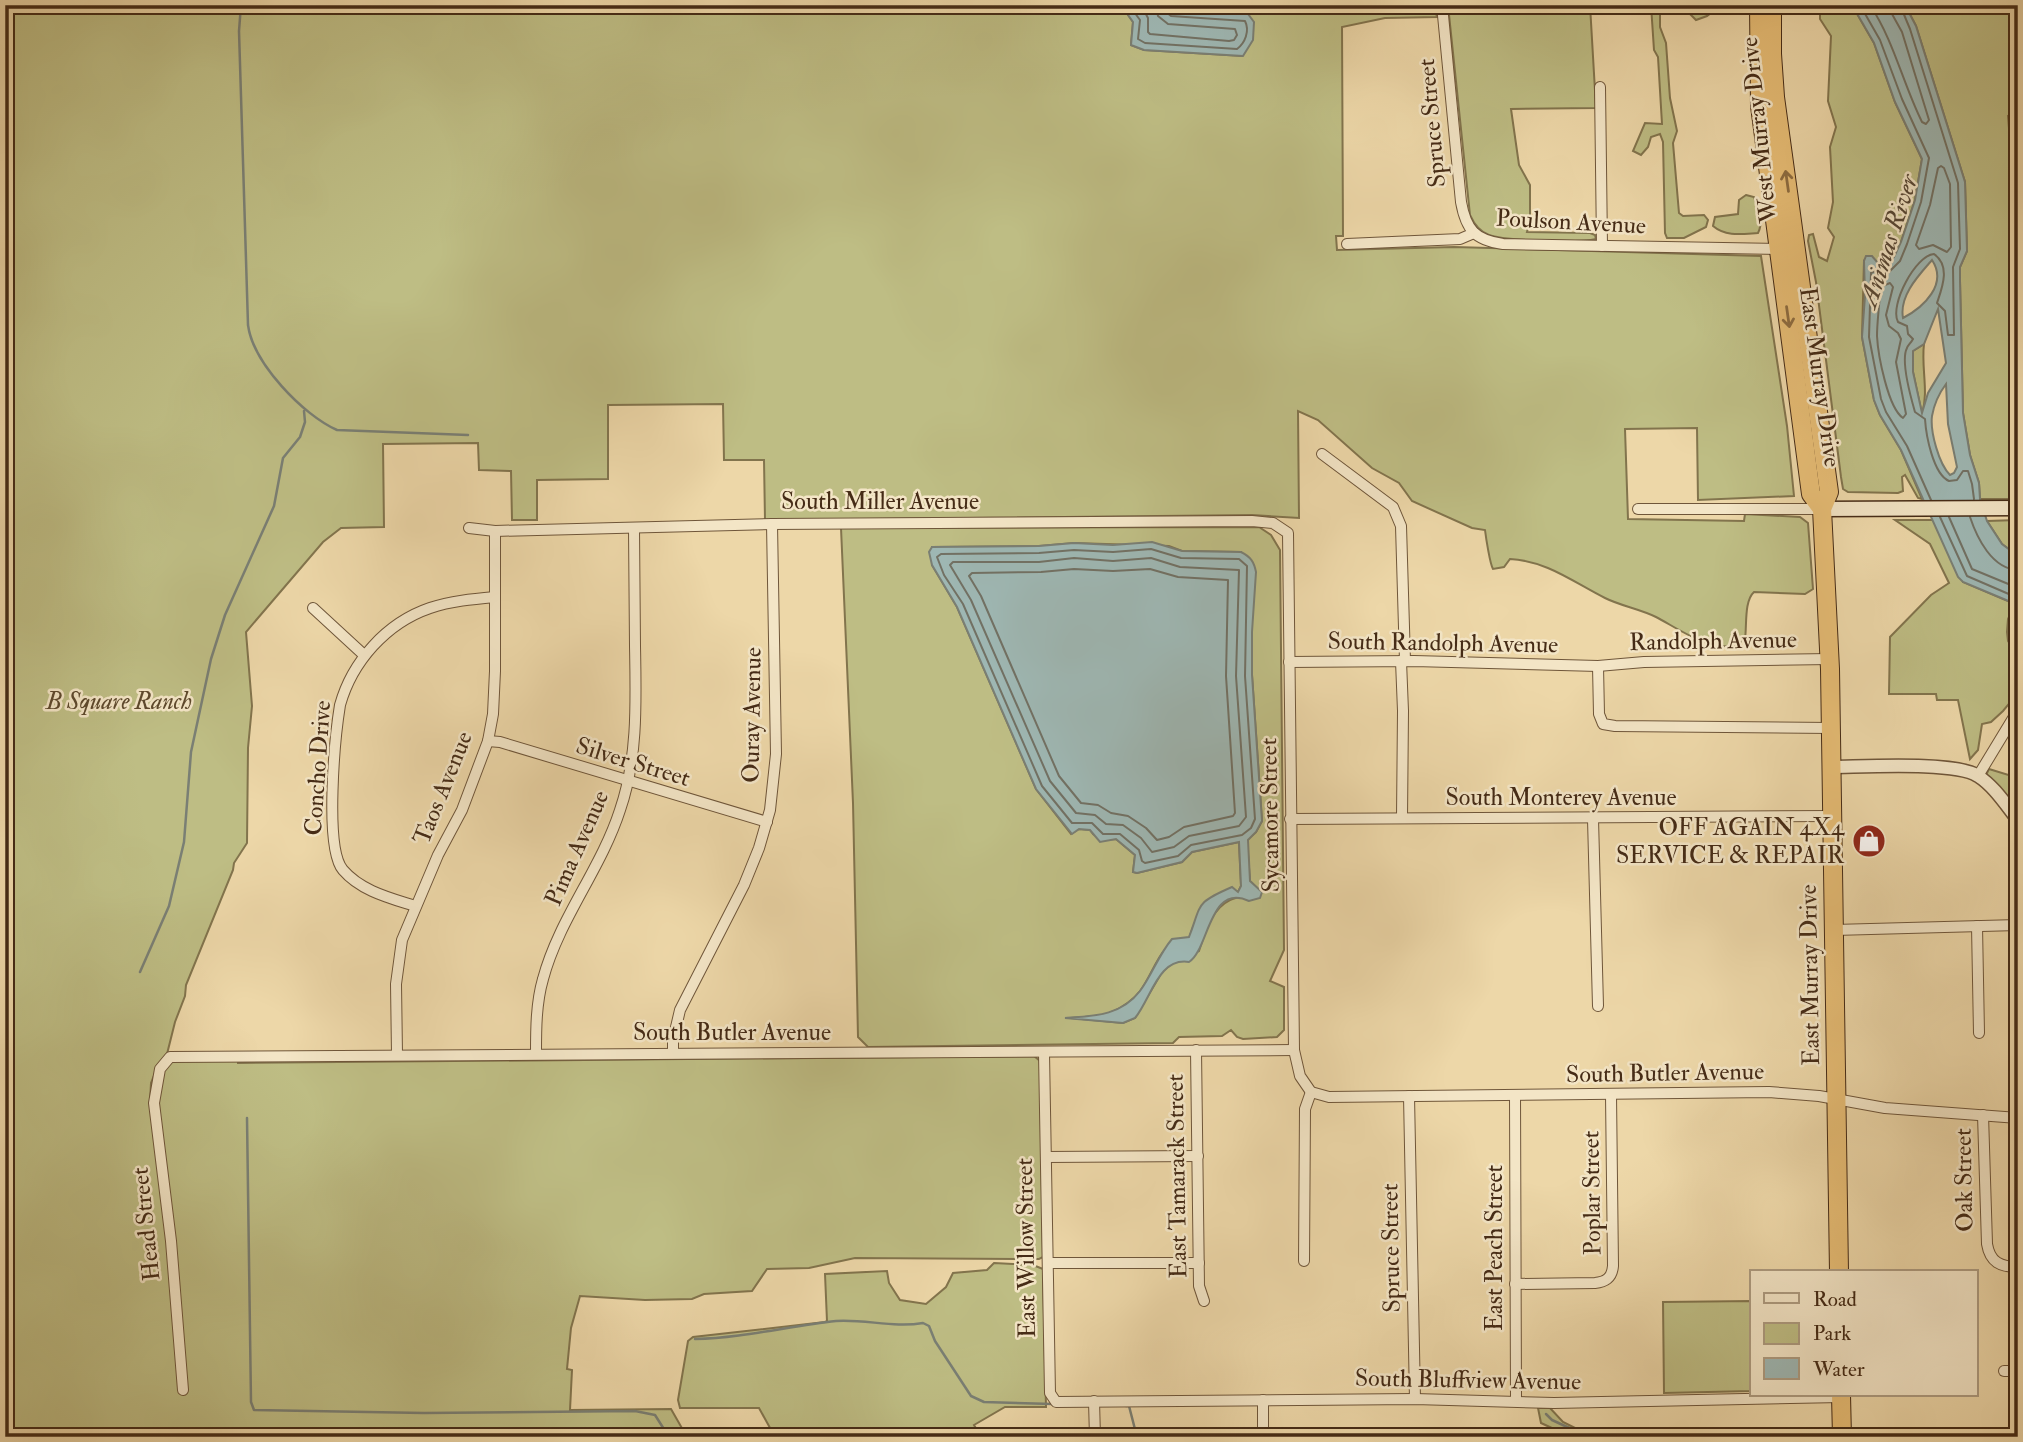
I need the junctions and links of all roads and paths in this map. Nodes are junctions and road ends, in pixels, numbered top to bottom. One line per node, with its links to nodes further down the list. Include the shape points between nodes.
1 (1442, 5): 5 (street, Spruce Street, via 1461,202 1465,221)
2 (1759, 5): 8 (highway, West Murray Drive, via 1760,106)
3 (1772, 5): 8 (highway, West Murray Drive, one-way to 3, via 1773,82)
4 (1600, 87): 7 (street)
5 (1474, 233): 6 (street, Poulson Avenue, via 1460,239); 7 (street, Poulson Avenue, via 1503,244)
6 (1347, 244)
7 (1602, 246): 8 (street, Poulson Avenue)
8 (1788, 249): 12 (highway, East Murray Drive, via 1829,492)
9 (1322, 454): 22 (street, via 1393,507 1401,526)
10 (2014, 508): 12 (main road)
11 (1637, 509): 12 (street)
12 (1822, 509): 21 (highway, East Murray Drive)
13 (772, 524): 15 (street, South Miller Avenue); 17 (street, South Miller Avenue, via 1252,521 1273,523); 36 (street, Ouray Avenue, via 776,762)
14 (470, 528): 16 (street, South Miller Avenue)
15 (634, 529): 16 (street, South Miller Avenue); 30 (street, Pima Avenue, via 636,695)
16 (495, 531): 18 (street, Taos Avenue)
17 (1288, 533): 23 (street, Sycamore Street)
18 (495, 597): 20 (street, Concho Drive, via 460,600 415,614); 27 (street, Taos Avenue, via 493,714)
19 (313, 608): 20 (street)
20 (364, 655): 37 (street, Concho Drive, via 349,677 340,705 333,845 349,876 379,894)
21 (1830, 659): 24 (street, Randolph Avenue); 26 (highway, East Murray Drive)
22 (1403, 661): 23 (street, South Randolph Avenue); 24 (street, South Randolph Avenue); 33 (street)
23 (1289, 663): 32 (street, Sycamore Street)
24 (1598, 666): 26 (street, via 1603,724)
25 (2018, 710): 29 (street)
26 (1831, 728): 28 (highway, East Murray Drive)
27 (488, 741): 30 (street, Silver Street); 37 (street, Taos Avenue, via 462,810)
28 (1832, 767): 29 (street, via 1948,768); 31 (highway, East Murray Drive)
29 (1978, 776): 35 (street)
30 (627, 782): 36 (street, Silver Street); 47 (street, Pima Avenue, via 610,836 543,976)
31 (1832, 816): 34 (street, South Monterey Avenue); 40 (highway, East Murray Drive)
32 (1290, 818): 33 (street, South Monterey Avenue); 44 (street, Sycamore Street)
33 (1402, 818): 34 (street, South Monterey Avenue)
34 (1593, 819): 41 (street)
35 (2018, 820)
36 (767, 822): 45 (street, Ouray Avenue, via 744,885 686,993)
37 (415, 905): 48 (street, Taos Avenue, via 398,961)
38 (2018, 925): 39 (street)
39 (1977, 926): 40 (street); 42 (street)
40 (1834, 930): 54 (highway, East Murray Drive)
41 (1598, 1006)
42 (1979, 1033)
43 (1196, 1050): 44 (street, South Butler Avenue); 46 (street, South Butler Avenue); 57 (street, East Tamarack Street)
44 (1294, 1050): 50 (street, Sycamore Street, via 1300,1076)
45 (673, 1053): 46 (street, South Butler Avenue); 47 (street, South Butler Avenue)
46 (1044, 1053): 58 (street, East Willow Street)
47 (536, 1054): 48 (street, South Butler Avenue)
48 (397, 1055): 49 (street, South Butler Avenue)
49 (170, 1057): 68 (street, Head Street, via 160,1069 154,1103)
50 (1311, 1092): 53 (street, South Butler Avenue, via 1329,1097); 59 (street, via 1306,1109)
51 (1611, 1094): 52 (street, South Butler Avenue); 54 (street, South Butler Avenue, via 1769,1092); 64 (street, Poplar Street, via 1611,1275 1595,1283)
52 (1515, 1095): 53 (street, South Butler Avenue); 64 (street, East Peach Street)
53 (1409, 1096): 70 (street, Spruce Street)
54 (1837, 1099): 55 (street, South Butler Avenue, via 1885,1108); 63 (highway, East Murray Drive)
55 (1983, 1115): 56 (street, South Butler Avenue); 62 (street, Oak Street, via 1989,1256 1998,1264)
56 (2018, 1118)
57 (1198, 1156): 58 (street); 61 (street, East Tamarack Street)
58 (1046, 1157): 60 (street, East Willow Street)
59 (1304, 1261)
60 (1048, 1263): 61 (street); 73 (street, East Willow Street, via 1051,1397 1061,1402)
61 (1199, 1263): 65 (street, East Tamarack Street)
62 (2018, 1267)
63 (1839, 1270)
64 (1515, 1284): 72 (street, East Peach Street)
65 (1204, 1301)
66 (2004, 1371): 67 (street)
67 (2018, 1371)
68 (183, 1390)
69 (1841, 1396): 72 (street, South Bluffview Avenue); 76 (highway)
70 (1415, 1399): 71 (street, South Bluffview Avenue); 72 (street, South Bluffview Avenue)
71 (1263, 1400): 73 (street, South Bluffview Avenue); 75 (street)
72 (1516, 1400)
73 (1094, 1401): 74 (street)
74 (1095, 1437)
75 (1263, 1437)
76 (1842, 1437)

